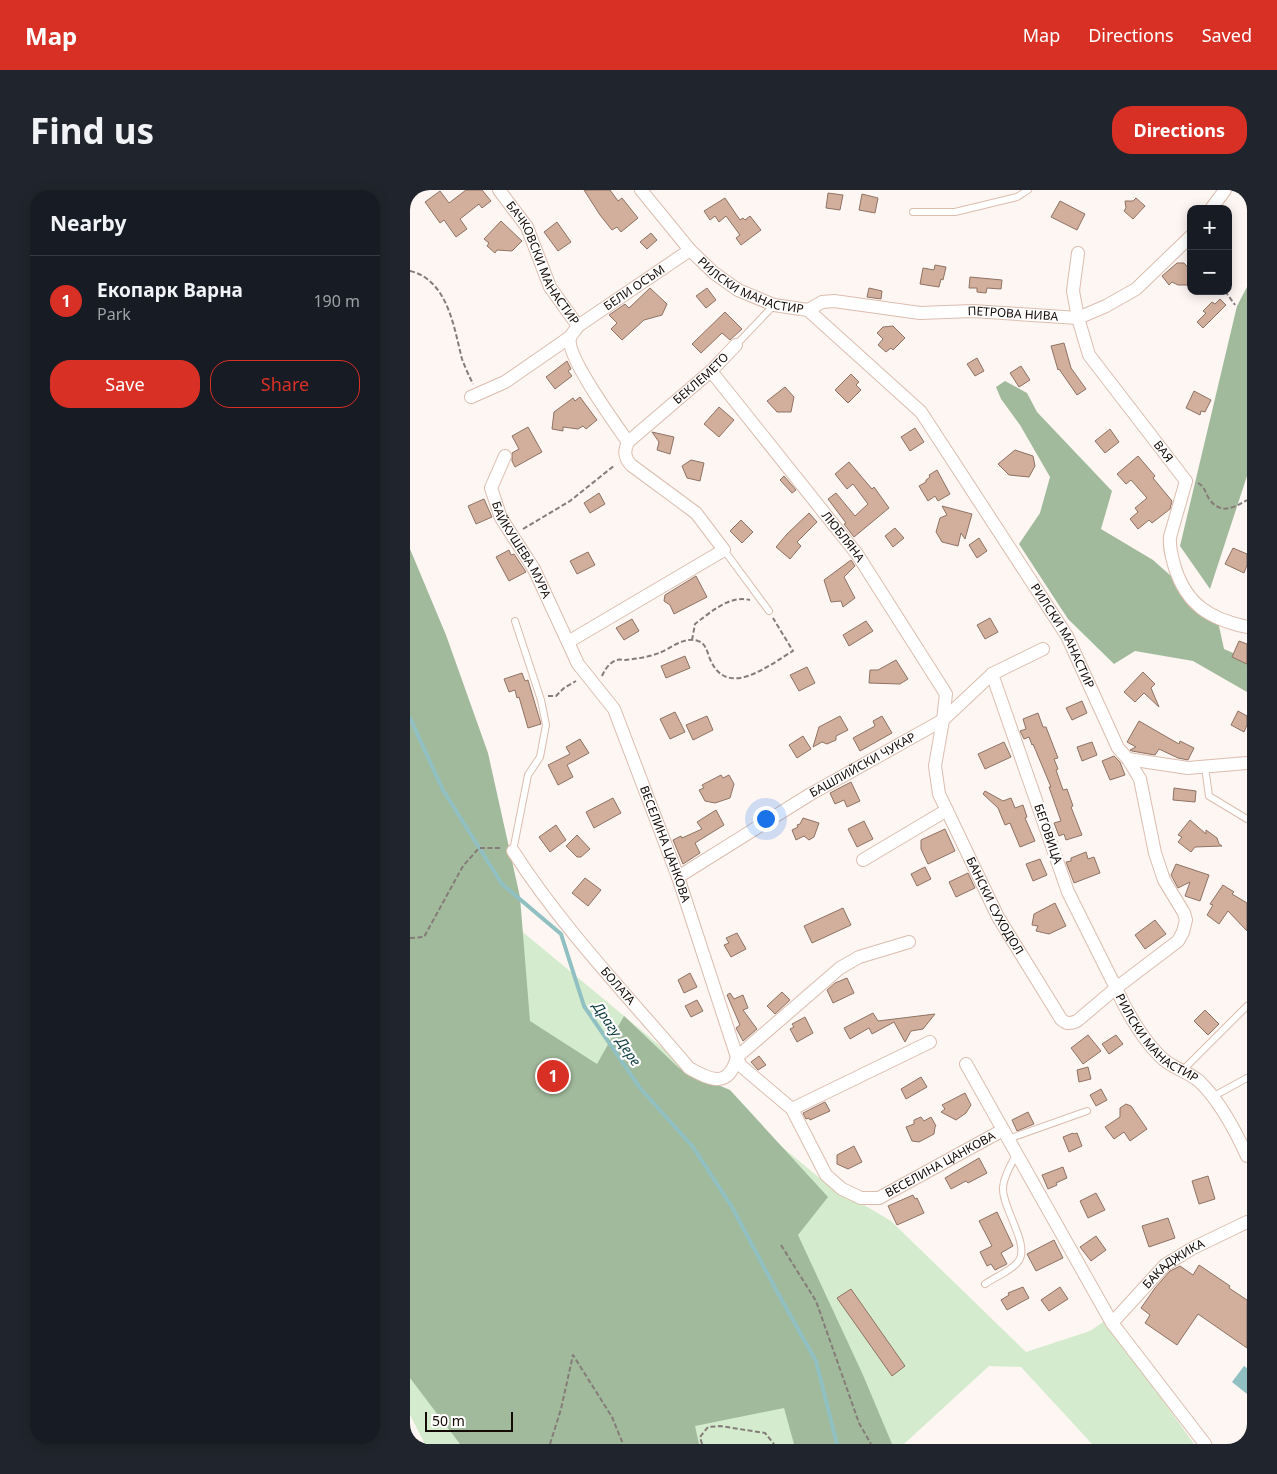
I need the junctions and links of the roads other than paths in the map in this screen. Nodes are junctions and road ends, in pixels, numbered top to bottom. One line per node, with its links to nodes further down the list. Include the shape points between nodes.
1 (499, 190): 13 (street, БАЧКОВСКИ МАНАСТИР, via 527,227 550,287)
2 (641, 190): 8 (street, РИЛСКИ МАНАСТИР)
3 (1028, 190): 6 (lane, via 1017,197 955,212)
4 (1225, 190): 5 (street)
5 (1214, 205)
6 (913, 212)
7 (1187, 240): 12 (street, ПЕТРОВА НИВА, via 1136,289)
8 (690, 250): 10 (street, РИЛСКИ МАНАСТИР, via 738,290); 13 (street, БЕЛИ ОСЪМ)
9 (1078, 253): 12 (street, ВАЯ, via 1073,291)
10 (774, 304): 11 (street, РИЛСКИ МАНАСТИР); 15 (lane, БЕКЛЕМЕТО)
11 (808, 310): 12 (street, ПЕТРОВА НИВА, via 822,302 834,301 920,313 972,312); 28 (street, РИЛСКИ МАНАСТИР, via 921,412 1067,636 1118,748)
12 (1078, 318): 23 (street, ВАЯ, via 1089,355 1186,481 1169,546 1180,581 1203,611 1225,622)
13 (578, 326): 14 (street, БАЧКОВСКИ МАНАСТИР)
14 (570, 337): 17 (street, via 505,382); 18 (street, БАЧКОВСКИ МАНАСТИР, via 570,347)
15 (736, 345): 16 (street, БЕКЛЕМЕТО)
16 (711, 371): 18 (street, БЕКЛЕМЕТО); 27 (street, ЛЮБЛЯНА, via 857,554 946,694)
17 (474, 396)
18 (626, 446): 20 (street, БАЧКОВСКИ МАНАСТИР, via 626,459 631,465 696,513)
19 (505, 456): 24 (street, БАЙКУШЕВА МУРА, via 491,488 501,518 534,569)
20 (724, 550): 21 (lane); 24 (street)
21 (769, 611)
22 (514, 620): 33 (lane, via 538,690 546,725 540,757 528,775)
23 (1247, 627)
24 (568, 642): 35 (street, ВЕСЕЛИНА ЦАНКОВА, via 578,664 614,709)
25 (1043, 649): 26 (street, БАШЛИЙСКИ ЧУКАР)
26 (992, 674): 27 (street, БАШЛИЙСКИ ЧУКАР); 37 (street, БЕГОВИЦА, via 1068,892)
27 (943, 720): 31 (street, БАНСКИ СУХОДОЛ, via 935,766 939,794); 35 (street, БАШЛИЙСКИ ЧУКАР, via 809,794)
28 (1128, 758): 30 (street); 37 (street, РИЛСКИ МАНАСТИР, via 1140,779 1155,853 1164,880 1186,920 1178,941)
29 (1247, 763): 30 (street)
30 (1205, 768): 32 (lane, via 1209,796)
31 (947, 810): 34 (street); 37 (street, БАНСКИ СУХОДОЛ, via 998,917 1061,1019 1072,1024)
32 (1247, 819)
33 (513, 851): 40 (street, БОЛАТА, via 560,916 689,1068 704,1076 720,1079 734,1070)
34 (863, 860)
35 (678, 877): 40 (street, ВЕСЕЛИНА ЦАНКОВА)
36 (910, 942): 40 (street, via 859,957 840,968)
37 (1116, 988): 42 (street, РИЛСКИ МАНАСТИР, via 1151,1047)
38 (1247, 1006): 42 (lane)
39 (930, 1042): 45 (street)
40 (737, 1057): 45 (street, ВЕСЕЛИНА ЦАНКОВА, via 740,1065)
41 (966, 1064): 47 (street, ВЕСЕЛИНА ЦАНКОВА)
42 (1182, 1071): 44 (street, РИЛСКИ МАНАСТИР, via 1198,1081)
43 (1247, 1078): 44 (lane)
44 (1212, 1097): 49 (street, РИЛСКИ МАНАСТИР)
45 (792, 1109): 47 (street, ВЕСЕЛИНА ЦАНКОВА, via 826,1175 842,1189 861,1198 879,1198)
46 (1086, 1111): 47 (lane)
47 (1005, 1134): 48 (street, ВЕСЕЛИНА ЦАНКОВА)
48 (1017, 1154): 51 (lane, via 1003,1187 1005,1204 1021,1242 1022,1255 1018,1263); 52 (street, ВЕСЕЛИНА ЦАНКОВА)
49 (1247, 1156)
50 (1247, 1222): 52 (street, БАКАДЖИКА, via 1165,1265)
51 (985, 1284)
52 (1112, 1323): 53 (street, ВЕСЕЛИНА ЦАНКОВА)
53 (1205, 1444)

